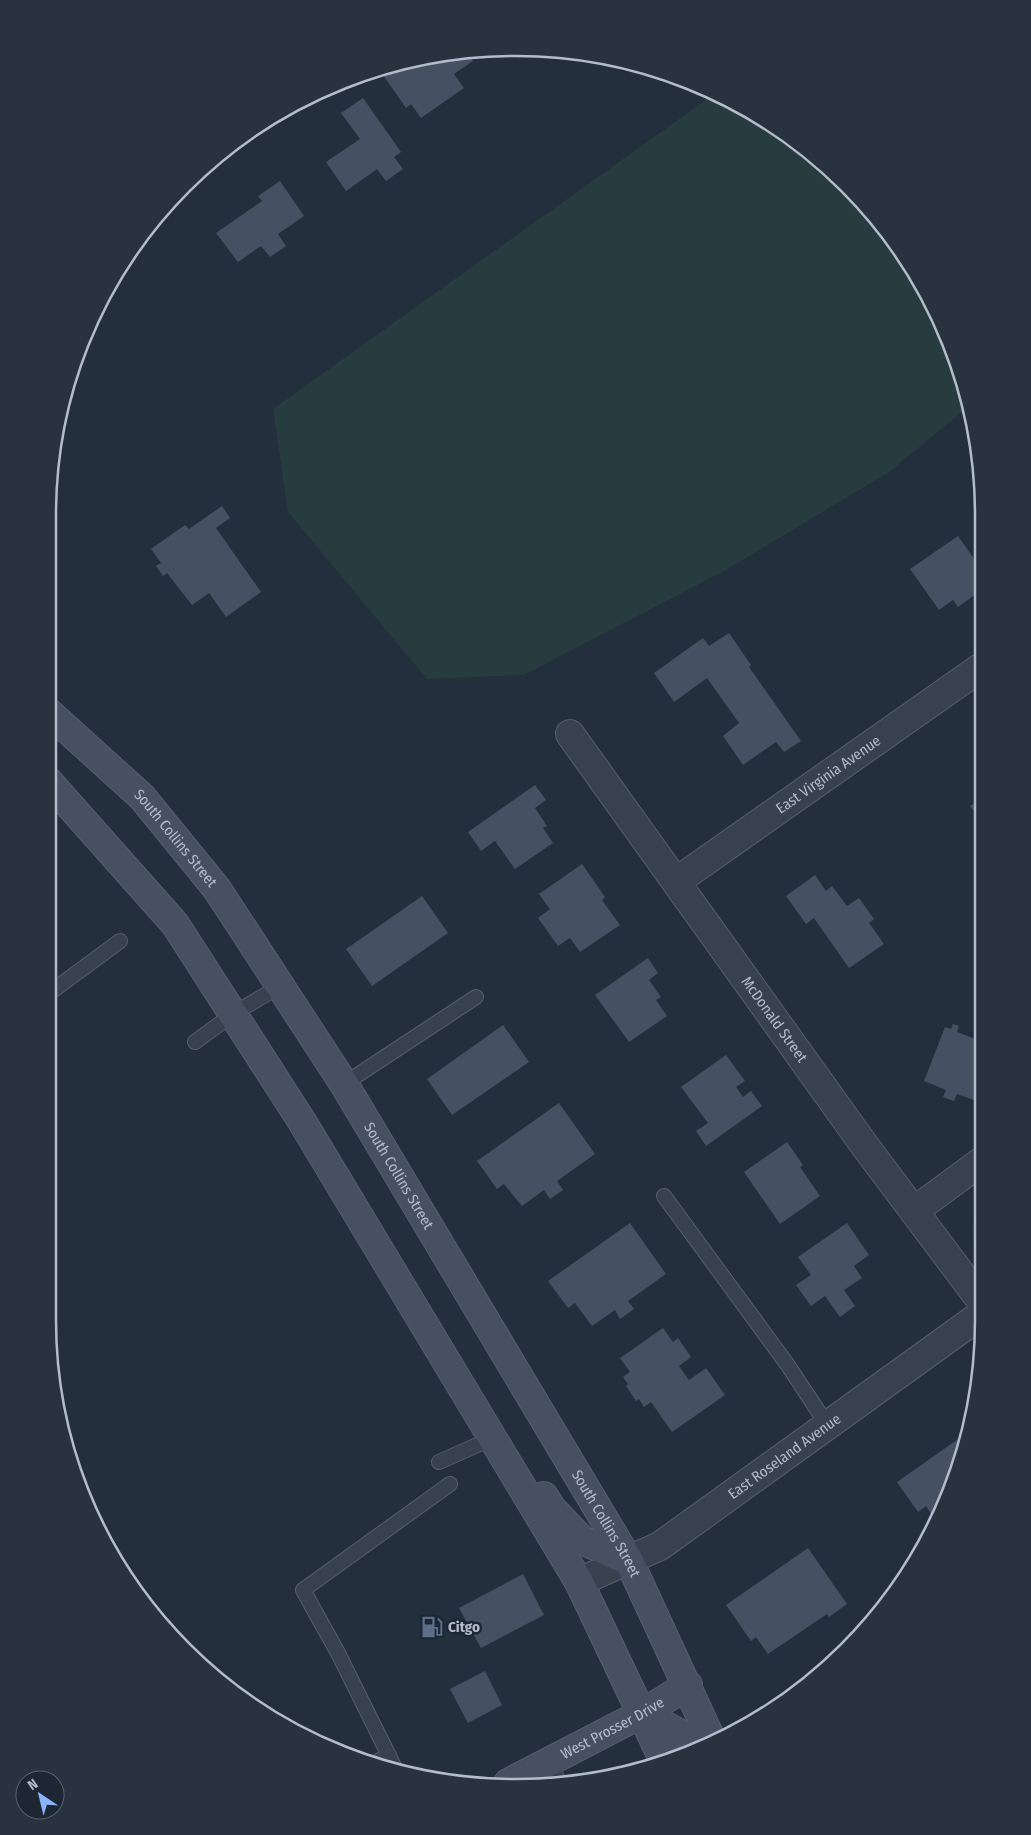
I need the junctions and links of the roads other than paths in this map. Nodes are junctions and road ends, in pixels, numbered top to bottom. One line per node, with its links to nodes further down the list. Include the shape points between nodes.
1 (975, 672): 7 (street, East Virginia Avenue)
2 (56, 719): 6 (main road, South Collins Street)
3 (570, 734): 7 (street, McDonald Street)
4 (56, 738): 6 (main road)
5 (56, 790): 12 (main road, via 175,924)
6 (142, 797): 9 (main road, South Collins Street, via 217,889)
7 (677, 881): 17 (street, McDonald Street)
8 (120, 941): 10 (lane)
9 (280, 986): 12 (lane); 14 (main road, South Collins Street)
10 (56, 988)
11 (476, 997): 14 (lane)
12 (233, 1014): 13 (lane); 20 (main road)
13 (196, 1042)
14 (344, 1084): 25 (main road, South Collins Street)
15 (975, 1166): 17 (street)
16 (664, 1196): 21 (lane)
17 (914, 1211): 18 (street, McDonald Street)
18 (975, 1293)
19 (975, 1319): 21 (street, East Roseland Avenue)
20 (426, 1327): 22 (main road); 25 (main road, via 514,1445 552,1509 582,1540)
21 (828, 1426): 25 (street, East Roseland Avenue, via 660,1546)
22 (493, 1438): 23 (lane); 26 (main road)
23 (439, 1462)
24 (450, 1484): 31 (lane, via 302,1590)
25 (630, 1561): 26 (street, East Roseland Avenue); 27 (main road, South Collins Street)
26 (579, 1582): 28 (main road)
27 (688, 1685): 28 (main road, West Prosser Drive); 29 (main road, South Collins Street)
28 (643, 1713): 30 (main road, via 679,1733); 32 (main road); 35 (main road, West Prosser Drive)
29 (710, 1735)
30 (686, 1746)
31 (389, 1755): 33 (lane); 34 (lane)
32 (661, 1755)
33 (383, 1759)
34 (392, 1761)
35 (554, 1772): 36 (main road, West Prosser Drive)
36 (526, 1779)

